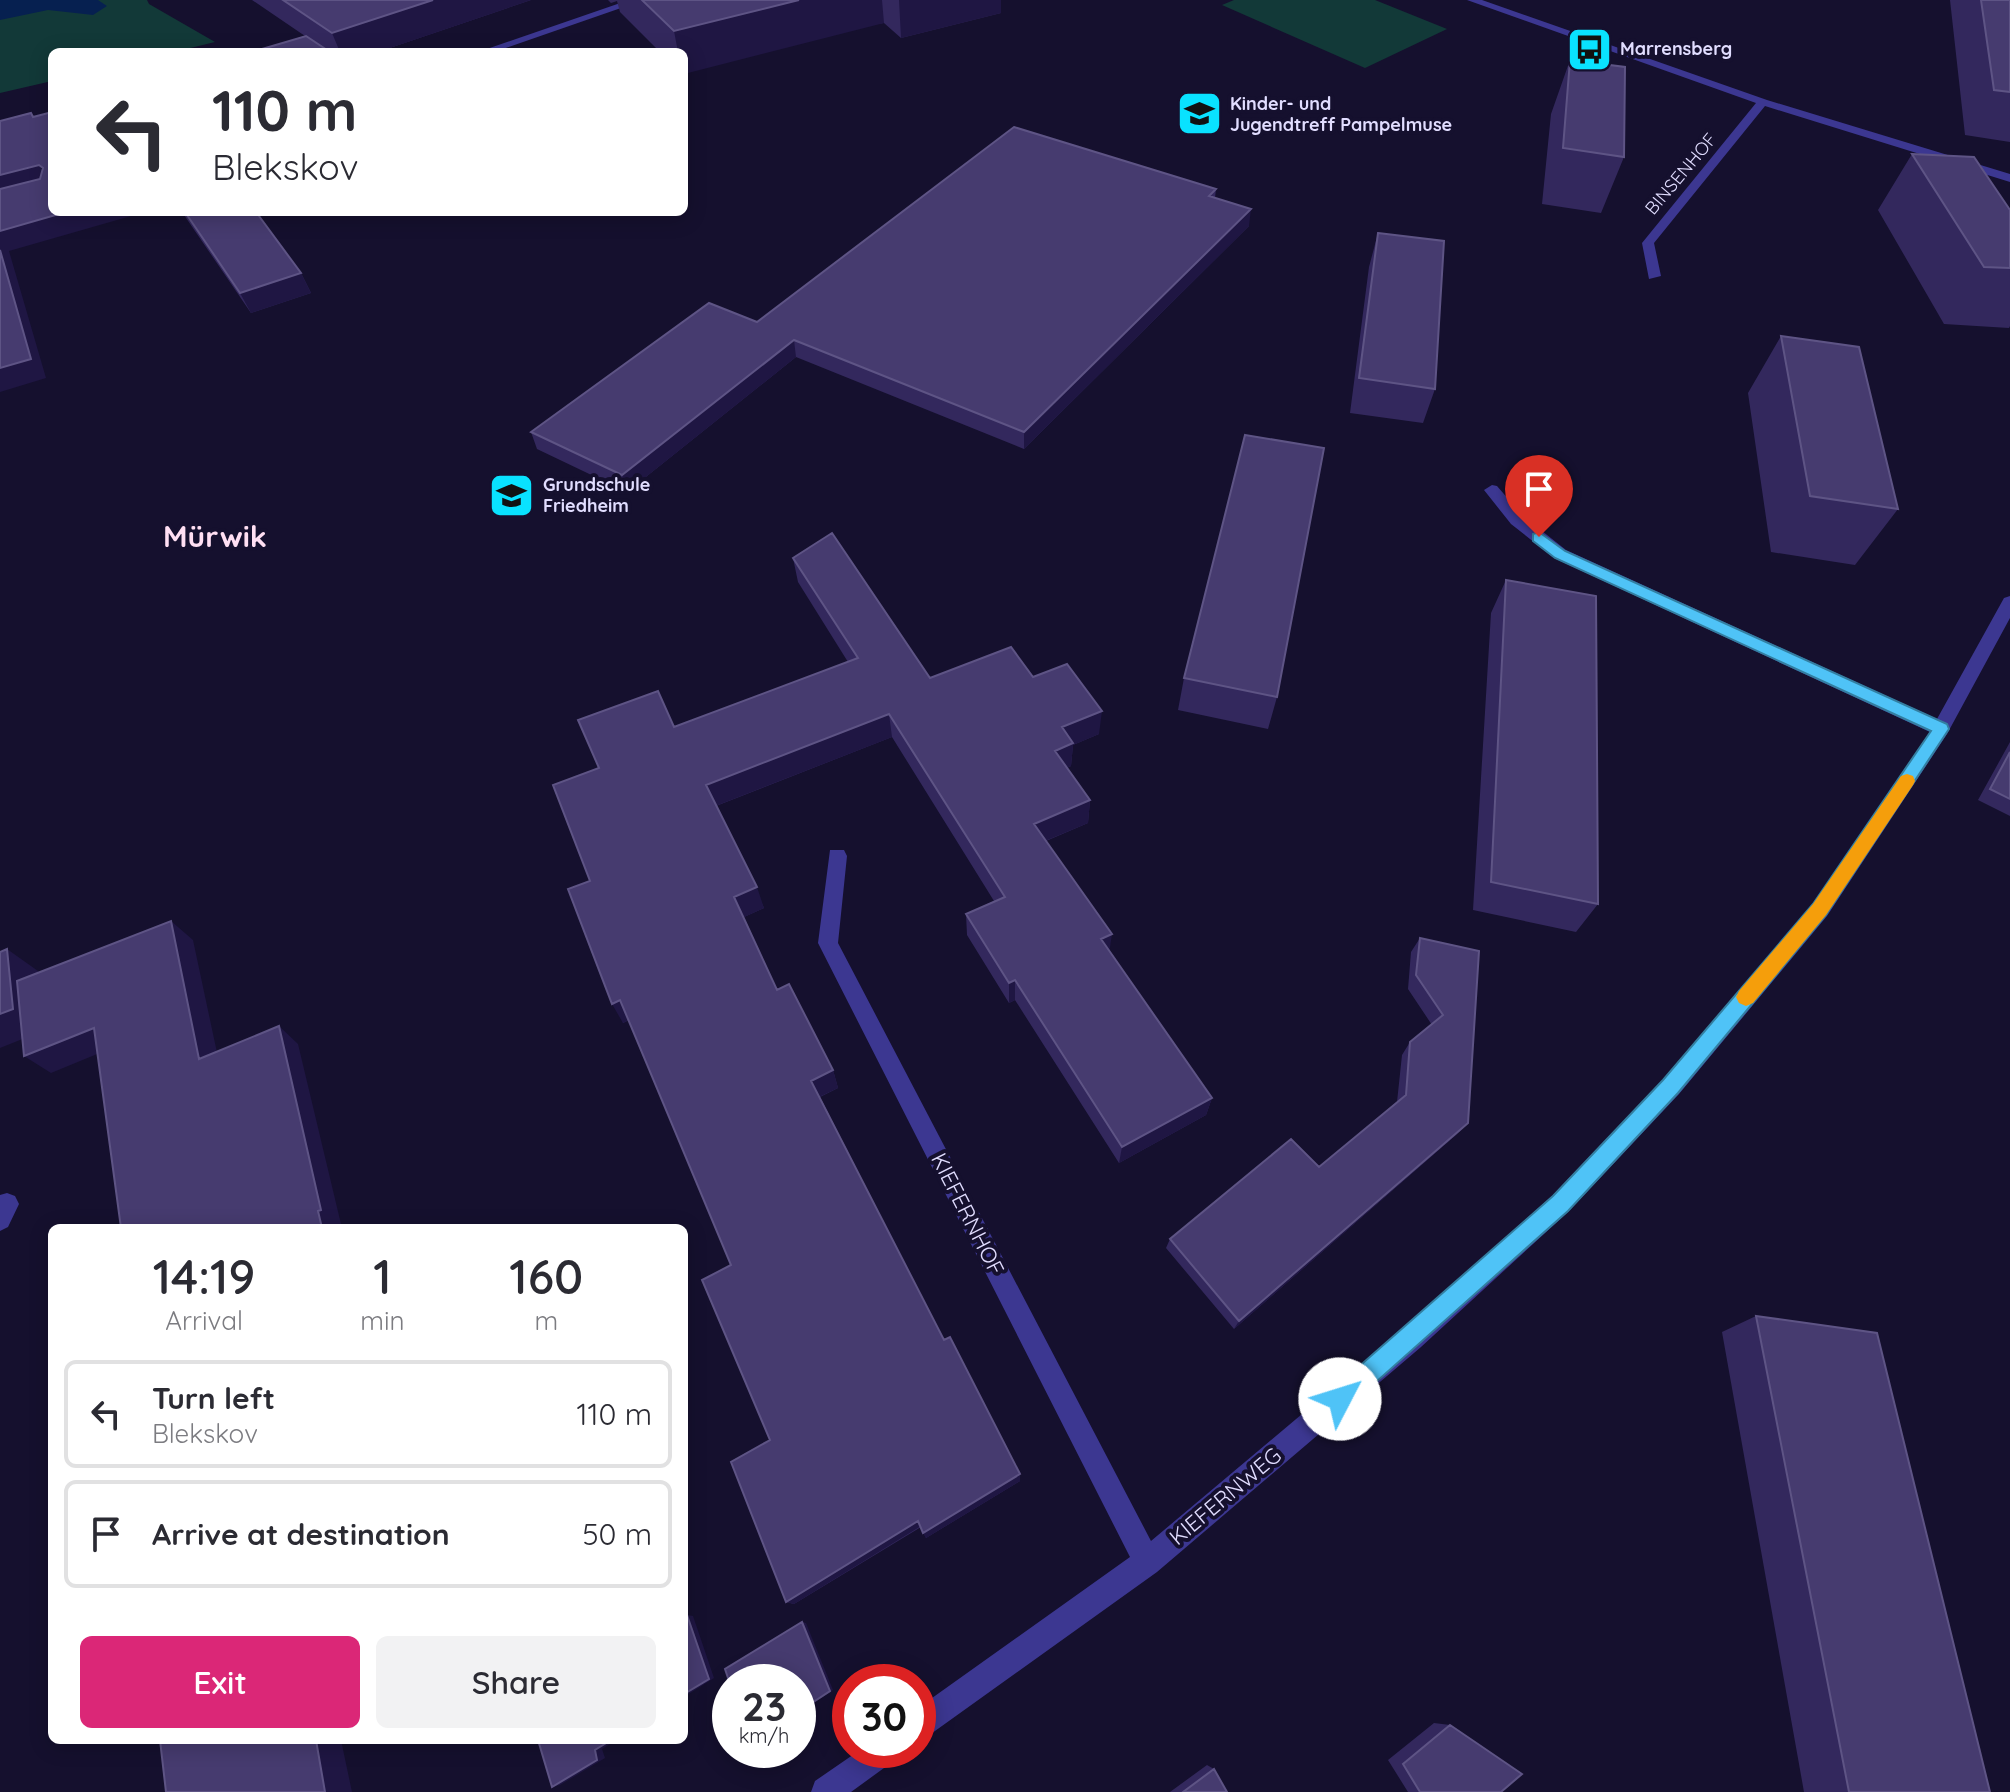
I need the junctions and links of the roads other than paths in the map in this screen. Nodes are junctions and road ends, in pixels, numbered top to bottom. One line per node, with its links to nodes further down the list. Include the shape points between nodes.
1 (636, 0): 3 (street)
2 (1472, 0): 4 (street)
3 (495, 48)
4 (1763, 102): 5 (street); 6 (street, BINSENHOF, via 1648,243)
5 (2010, 178)
6 (1654, 276)
7 (1492, 490): 9 (street, via 1517,520 1560,554)
8 (2010, 602): 9 (street, KIEFERNWEG)
9 (1941, 729): 11 (street, KIEFERNWEG, via 1820,910 1671,1087 1561,1203 1412,1338)
10 (837, 856): 11 (street, KIEFERNHOF, via 828,943)
11 (1147, 1562): 12 (street, KIEFERNWEG)
12 (936, 1713)
13 (860, 1768): 14 (street)
14 (826, 1792)

